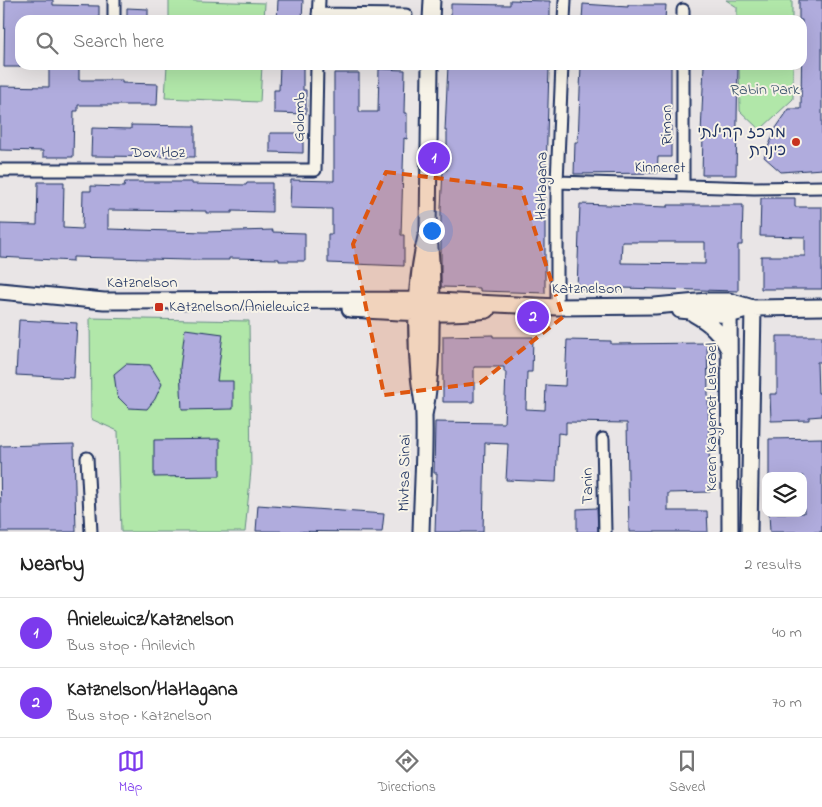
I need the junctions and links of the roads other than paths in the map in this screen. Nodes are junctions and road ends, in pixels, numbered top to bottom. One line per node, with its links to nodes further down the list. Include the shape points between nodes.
1 (114, 0): 5 (street)
2 (319, 0): 6 (street)
3 (432, 0): 7 (street)
4 (565, 0): 8 (street)
5 (114, 15)
6 (318, 15)
7 (431, 15)
8 (564, 15)
9 (317, 70): 14 (street, Golomb)
10 (430, 70): 20 (street, Mivtsa Sinai, via 428,231 432,254)
11 (562, 70): 15 (street, HaHagana)
12 (683, 70): 16 (street, Rimon)
13 (0, 170): 14 (street, Dov Hoz)
14 (315, 170)
15 (558, 182): 16 (street, Kinneret); 21 (street, HaHagana)
16 (683, 185): 17 (street, Kinneret)
17 (822, 187)
18 (0, 291): 20 (street, Katznelson, via 104,301 284,301)
19 (655, 306): 21 (street, Katznelson); 23 (street, Katznelson, via 708,301); 25 (street, Katznelson)
20 (424, 307): 21 (street, Katznelson, via 457,313 519,306); 30 (street, Mivtsa Sinai, via 430,373 424,414)
21 (557, 307)
22 (822, 307): 24 (street, Katznelson)
23 (729, 308): 24 (street, Katznelson); 25 (street, Katznelson); 26 (street, Keren Kayemet LeIsrael)
24 (753, 308): 33 (street)
25 (691, 312): 26 (street, via 716,329)
26 (729, 350): 32 (street, Keren Kayemet LeIsrael)
27 (603, 439): 31 (street, Tanin)
28 (87, 458): 29 (street)
29 (91, 532)
30 (421, 532)
31 (605, 532)
32 (730, 532)
33 (748, 532)

